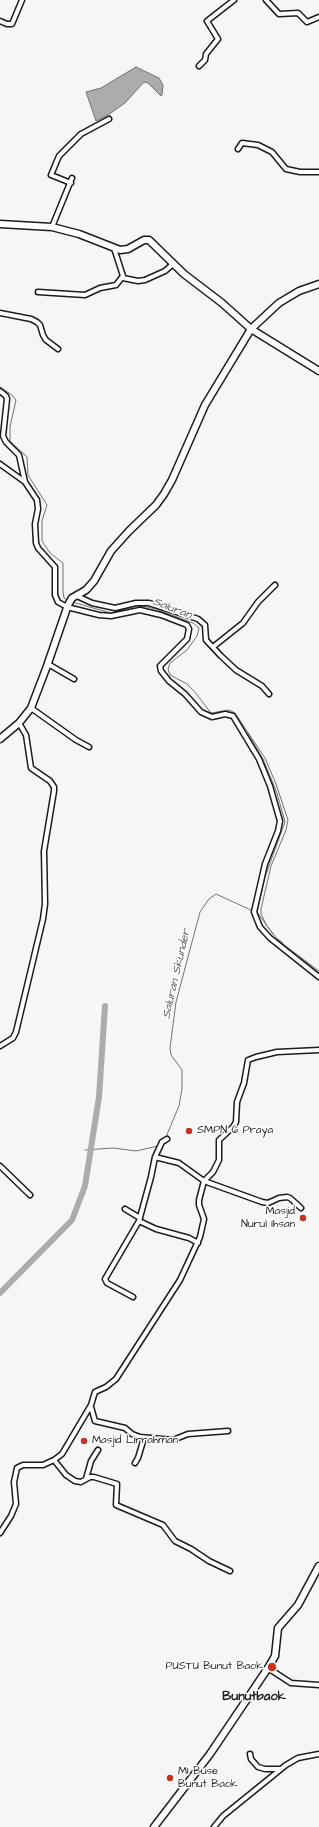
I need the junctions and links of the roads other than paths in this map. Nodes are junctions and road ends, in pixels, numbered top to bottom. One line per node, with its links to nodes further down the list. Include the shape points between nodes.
1 (22, 0): 5 (street, via 12,24)
2 (234, 0): 6 (street, via 208,21 218,39)
3 (266, 0): 4 (street, via 279,14 298,13 307,22)
4 (319, 17)
5 (0, 20)
6 (199, 66)
7 (109, 119): 11 (street, via 82,134 59,156 53,167 51,175 72,181)
8 (238, 149): 9 (street, via 242,143 258,145 272,152 286,169)
9 (319, 172)
10 (0, 224): 11 (street)
11 (52, 228): 12 (street, via 79,234)
12 (114, 248): 13 (street, via 125,250 149,240); 14 (street)
13 (173, 264): 14 (street, via 165,271 145,280); 18 (street)
14 (123, 278): 16 (street, via 116,285 100,288 88,294)
15 (319, 284): 18 (street, via 299,291 279,303)
16 (38, 292)
17 (0, 312): 19 (street, via 31,318 38,322 46,340)
18 (251, 329): 20 (street); 25 (street, via 205,405 164,494 111,551 94,581)
19 (58, 349)
20 (319, 371)
21 (0, 391): 23 (street, via 7,399 3,436 18,455)
22 (0, 464): 23 (street)
23 (25, 482): 26 (street, via 38,504 36,543 55,567 55,596 58,602)
24 (275, 585): 27 (street, via 258,602 243,623)
25 (75, 597): 26 (street); 27 (street, via 114,608 149,602 198,618 205,625 206,640)
26 (67, 606): 28 (street); 35 (street, via 111,616 140,610 187,625 190,632 187,639 160,666 161,671 201,712 212,717 225,714 233,716 265,770 280,818 265,864 254,912 260,926 270,938)
27 (213, 647): 30 (street, via 236,670 262,686)
28 (48, 664): 29 (street); 31 (street)
29 (74, 679)
30 (269, 694)
31 (31, 708): 32 (street); 34 (street)
32 (19, 723): 33 (street); 36 (street, via 26,735 31,768 50,781 54,791 44,851 43,919 16,1032 13,1038)
33 (0, 739)
34 (89, 747)
35 (319, 977)
36 (0, 1046)
37 (319, 1050): 41 (street, via 277,1052 248,1060 237,1102 236,1122 219,1140 219,1160 213,1172)
38 (167, 1139): 39 (street, via 162,1142)
39 (154, 1157): 41 (street, via 179,1163); 45 (street)
40 (0, 1166): 42 (street)
41 (204, 1181): 43 (street, via 262,1202 290,1198); 46 (street, via 199,1203 204,1224)
42 (30, 1195)
43 (301, 1208)
44 (125, 1209): 45 (street)
45 (139, 1220): 46 (street, via 156,1230); 47 (street, via 105,1279 107,1283)
46 (198, 1242): 48 (street, via 180,1280 136,1349 116,1379 95,1392)
47 (133, 1297)
48 (91, 1406): 50 (street, via 95,1421 125,1428); 52 (street, via 65,1450)
49 (228, 1432): 50 (street, via 188,1434 173,1440)
50 (144, 1438): 53 (street)
51 (98, 1450): 54 (street, via 91,1461)
52 (54, 1460): 54 (street, via 69,1479 80,1482); 55 (street, via 43,1465 23,1465 16,1468 16,1504)
53 (135, 1463)
54 (86, 1479): 57 (street, via 94,1477 117,1484 116,1505 163,1525 175,1541 209,1562)
55 (0, 1533)
56 (319, 1566): 58 (street, via 298,1605 278,1628 275,1656)
57 (230, 1571)
58 (268, 1668): 59 (street, via 291,1683); 63 (street, via 210,1754)
59 (319, 1685)
60 (250, 1754): 62 (street, via 258,1767)
61 (319, 1754): 62 (street, via 298,1758)
62 (281, 1770): 64 (street, via 223,1816)
63 (154, 1827)
64 (214, 1827)

